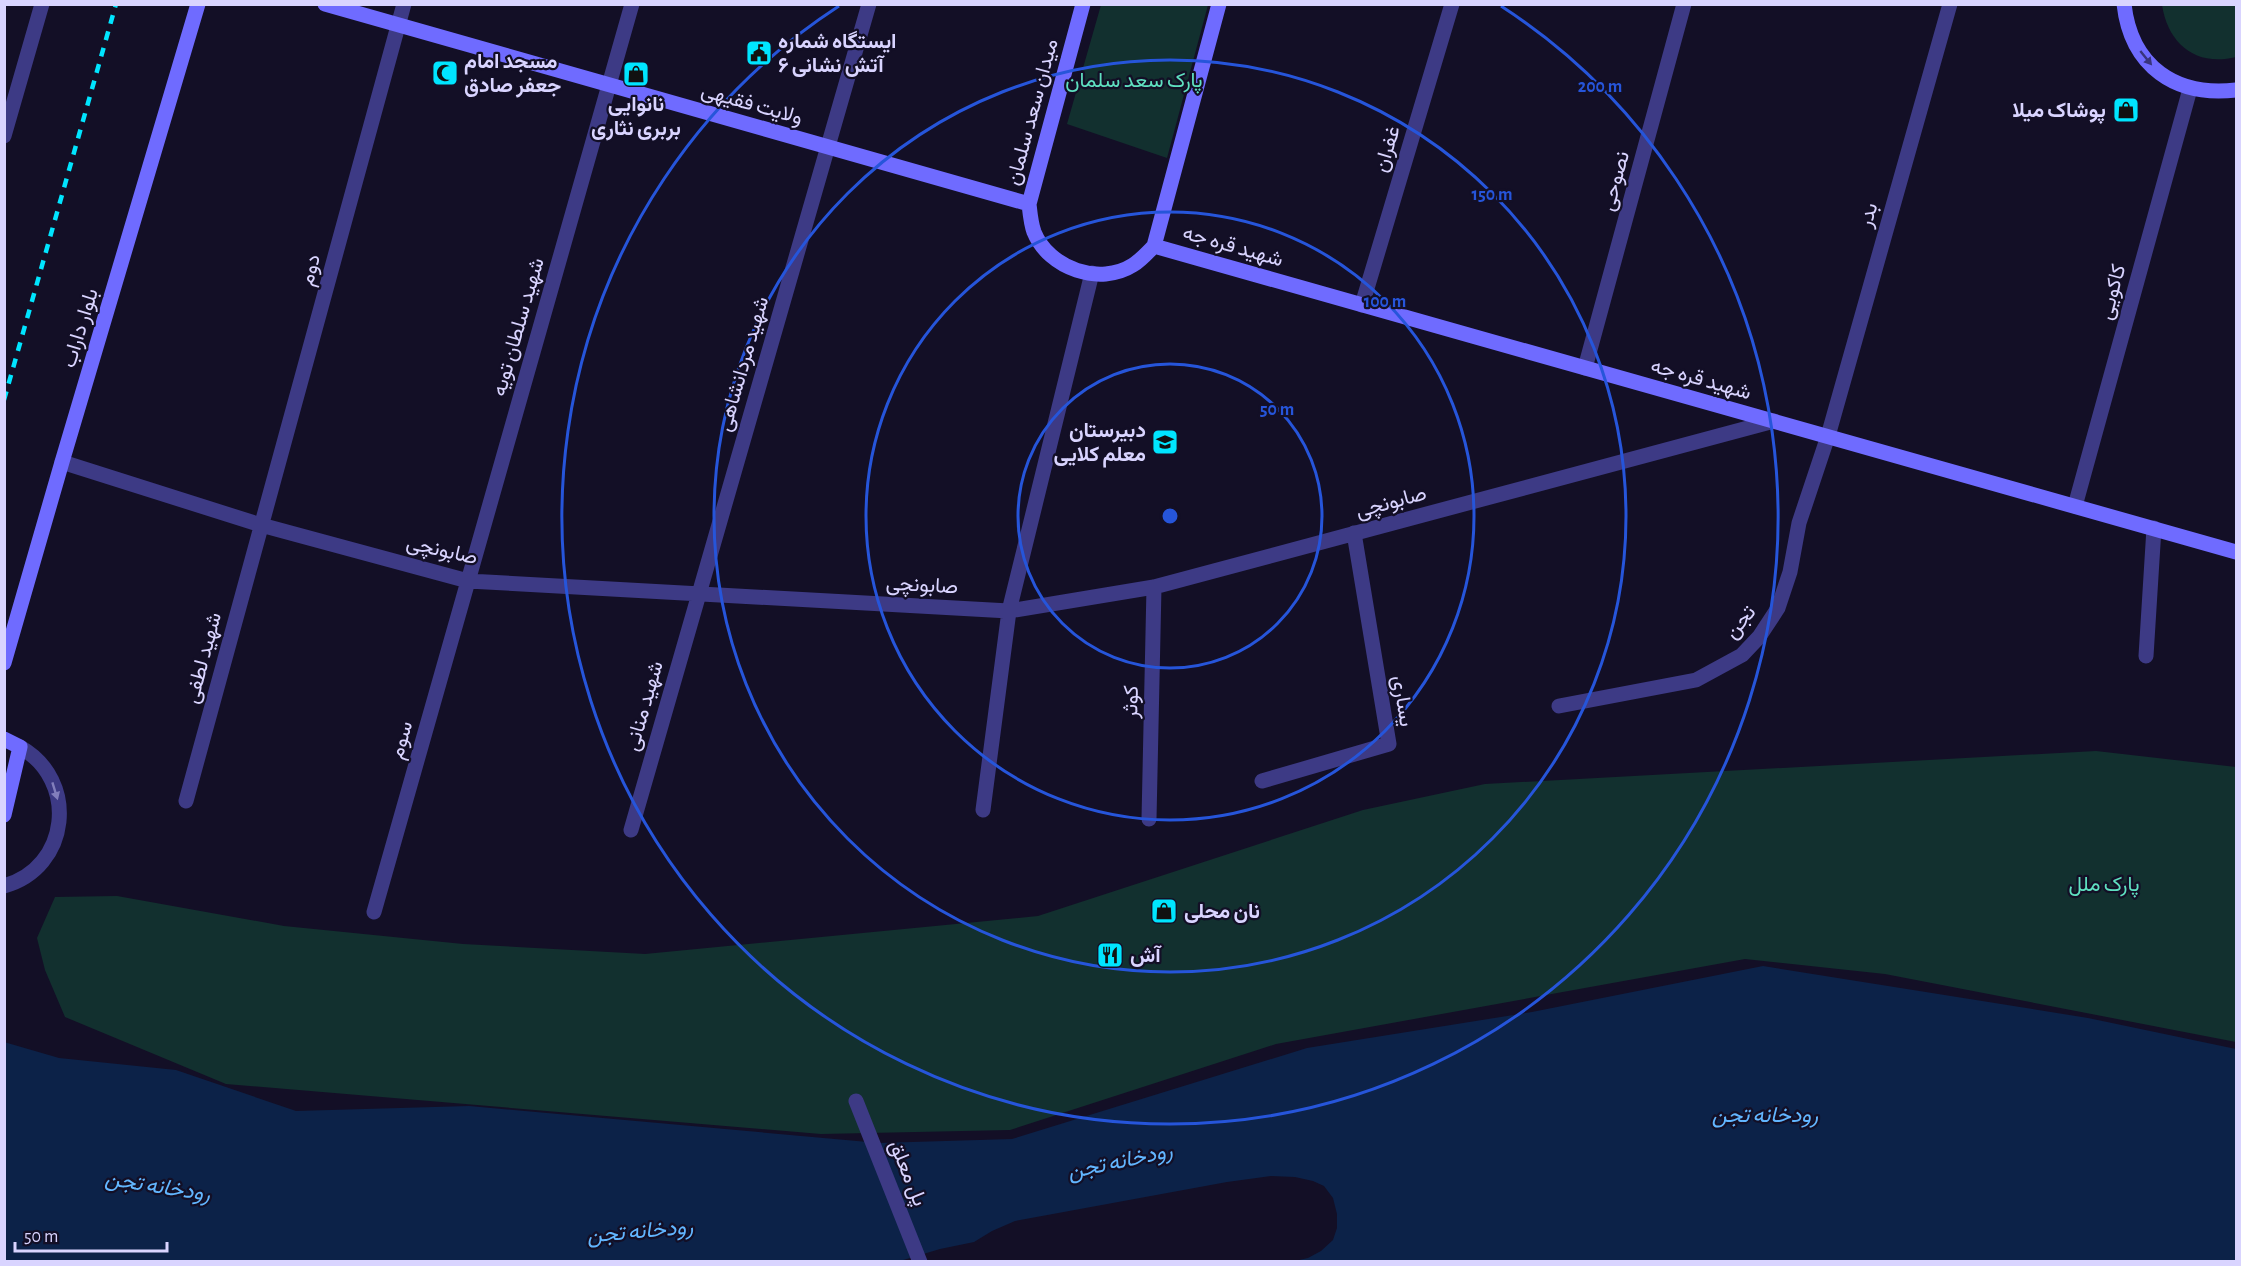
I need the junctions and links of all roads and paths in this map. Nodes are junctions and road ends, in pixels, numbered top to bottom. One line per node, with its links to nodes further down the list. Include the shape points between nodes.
1 (42, 4): 17 (street)
2 (198, 4): 26 (street, بلوار داراب)
3 (326, 4): 13 (street, ولایت فقیهی)
4 (404, 4): 13 (street, دوم)
5 (632, 4): 14 (street, شهید سلطان تویه)
6 (868, 4): 18 (street, شهید مردانشاهی)
7 (1083, 4): 19 (street, میدان سعد سلمان)
8 (1219, 4): 20 (street)
9 (1452, 4): 22 (street, غفران)
10 (1684, 4): 23 (street, نصوحی)
11 (1950, 4): 25 (street, بدر)
12 (2124, 4): 15 (street, one-way to 15, via 2135,44 2149,63 2168,79)
13 (398, 26): 14 (street, ولایت فقیهی); 28 (street, دوم)
14 (609, 86): 18 (street, ولایت فقیهی); 32 (street, شهید سلطان تویه)
15 (2190, 89): 16 (street); 27 (street, کاکویی)
16 (2236, 90)
17 (4, 136)
18 (827, 147): 19 (street, ولایت فقیهی); 34 (street, شهید مردانشاهی)
19 (1029, 204): 21 (street, میدان سعد سلمان, via 1034,233 1052,256 1076,271)
20 (1154, 246): 21 (street, میدان سعد سلمان, via 1133,265 1105,274); 22 (street, شهید قره جه)
21 (1092, 273): 35 (street)
22 (1362, 305): 23 (street, شهید قره جه)
23 (1586, 368): 24 (street, شهید قره جه)
24 (1774, 421): 25 (street, شهید قره جه); 30 (street, صابونچی)
25 (1828, 436): 27 (street, شهید قره جه); 38 (street, تجن, via 1799,523 1790,572 1778,608 1760,637 1742,655 1696,680)
26 (62, 462): 28 (street, صابونچی); 37 (street, بلوار داراب)
27 (2075, 506): 29 (street, شهید قره جه)
28 (261, 525): 32 (street, صابونچی); 42 (street, شهید لطفی)
29 (2154, 528): 31 (street, شهید قره جه); 36 (street)
30 (1354, 533): 33 (street, صابونچی); 41 (street, یساری, via 1389,744)
31 (2236, 552)
32 (468, 581): 34 (street, صابونچی); 48 (street, سوم)
33 (1154, 586): 35 (street, صابونچی); 45 (street, کوثر)
34 (699, 593): 35 (street, صابونچی); 46 (street, شهید منانی)
35 (1009, 611): 43 (street)
36 (2146, 656)
37 (4, 663)
38 (1559, 706)
39 (4, 739): 40 (street)
40 (20, 747): 44 (street); 47 (street, one-way to 47, via 46,770 56,789 60,811 57,834 48,854 34,871 15,884)
41 (1262, 781)
42 (186, 801)
43 (983, 810)
44 (4, 814)
45 (1149, 819)
46 (630, 830)
47 (4, 886)
48 (374, 912)
49 (856, 1101): 50 (street, پل معلق)
50 (920, 1262)

